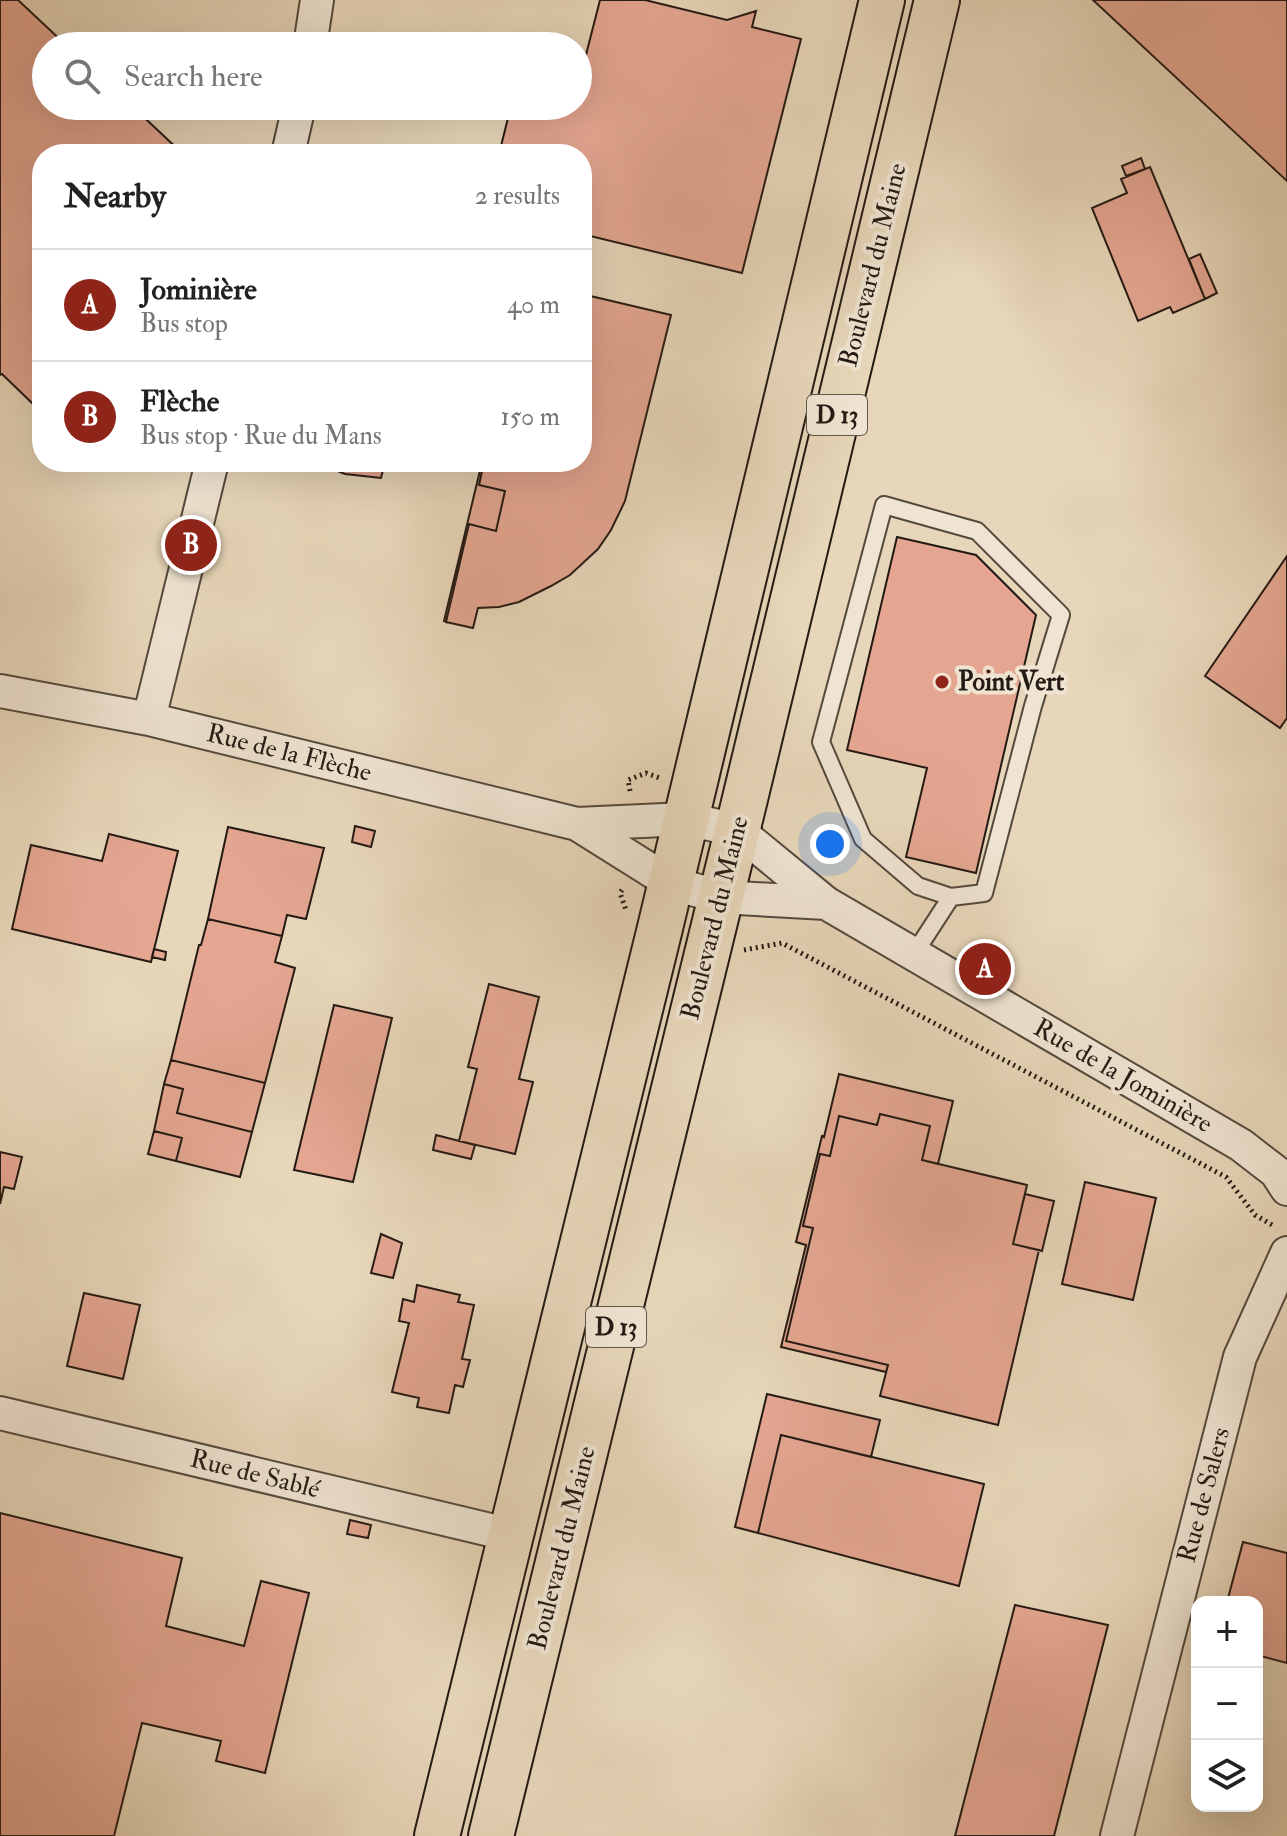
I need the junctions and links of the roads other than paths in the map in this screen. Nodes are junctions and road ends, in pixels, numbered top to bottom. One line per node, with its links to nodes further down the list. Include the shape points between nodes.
1 (317, 0): 4 (street)
2 (882, 0): 10 (main road, Boulevard du Maine / D 13)
3 (937, 0): 12 (main road, Boulevard du Maine / D 13)
4 (312, 32)
5 (296, 120): 6 (street)
6 (290, 144)
7 (210, 472): 9 (street)
8 (0, 691): 9 (street, Rue de la Flèche)
9 (149, 719): 11 (street, Rue de la Flèche)
10 (686, 819): 11 (street); 12 (street); 13 (main road, Boulevard du Maine / D 13)
11 (577, 824): 13 (street)
12 (737, 830): 14 (main road, Boulevard du Maine / D 13); 16 (street, Rue de la Jominière)
13 (671, 883): 14 (street); 21 (main road, Boulevard du Maine / D 13)
14 (720, 897): 16 (street); 23 (main road, Boulevard du Maine / D 13)
15 (951, 897): 15 (lane, via 918,886 863,839 821,742 884,505 977,531 1061,615 984,893); 17 (lane)
16 (826, 903): 17 (street, Rue de la Jominière)
17 (914, 954): 18 (street, Rue de la Jominière, via 1241,1145 1276,1172)
18 (1287, 1189)
19 (1282, 1240): 24 (street, Rue de Salers, via 1240,1357)
20 (0, 1413): 21 (street, Rue de Sablé)
21 (511, 1535): 22 (main road, Boulevard du Maine / D 13)
22 (437, 1836)
23 (491, 1836)
24 (1117, 1836)

